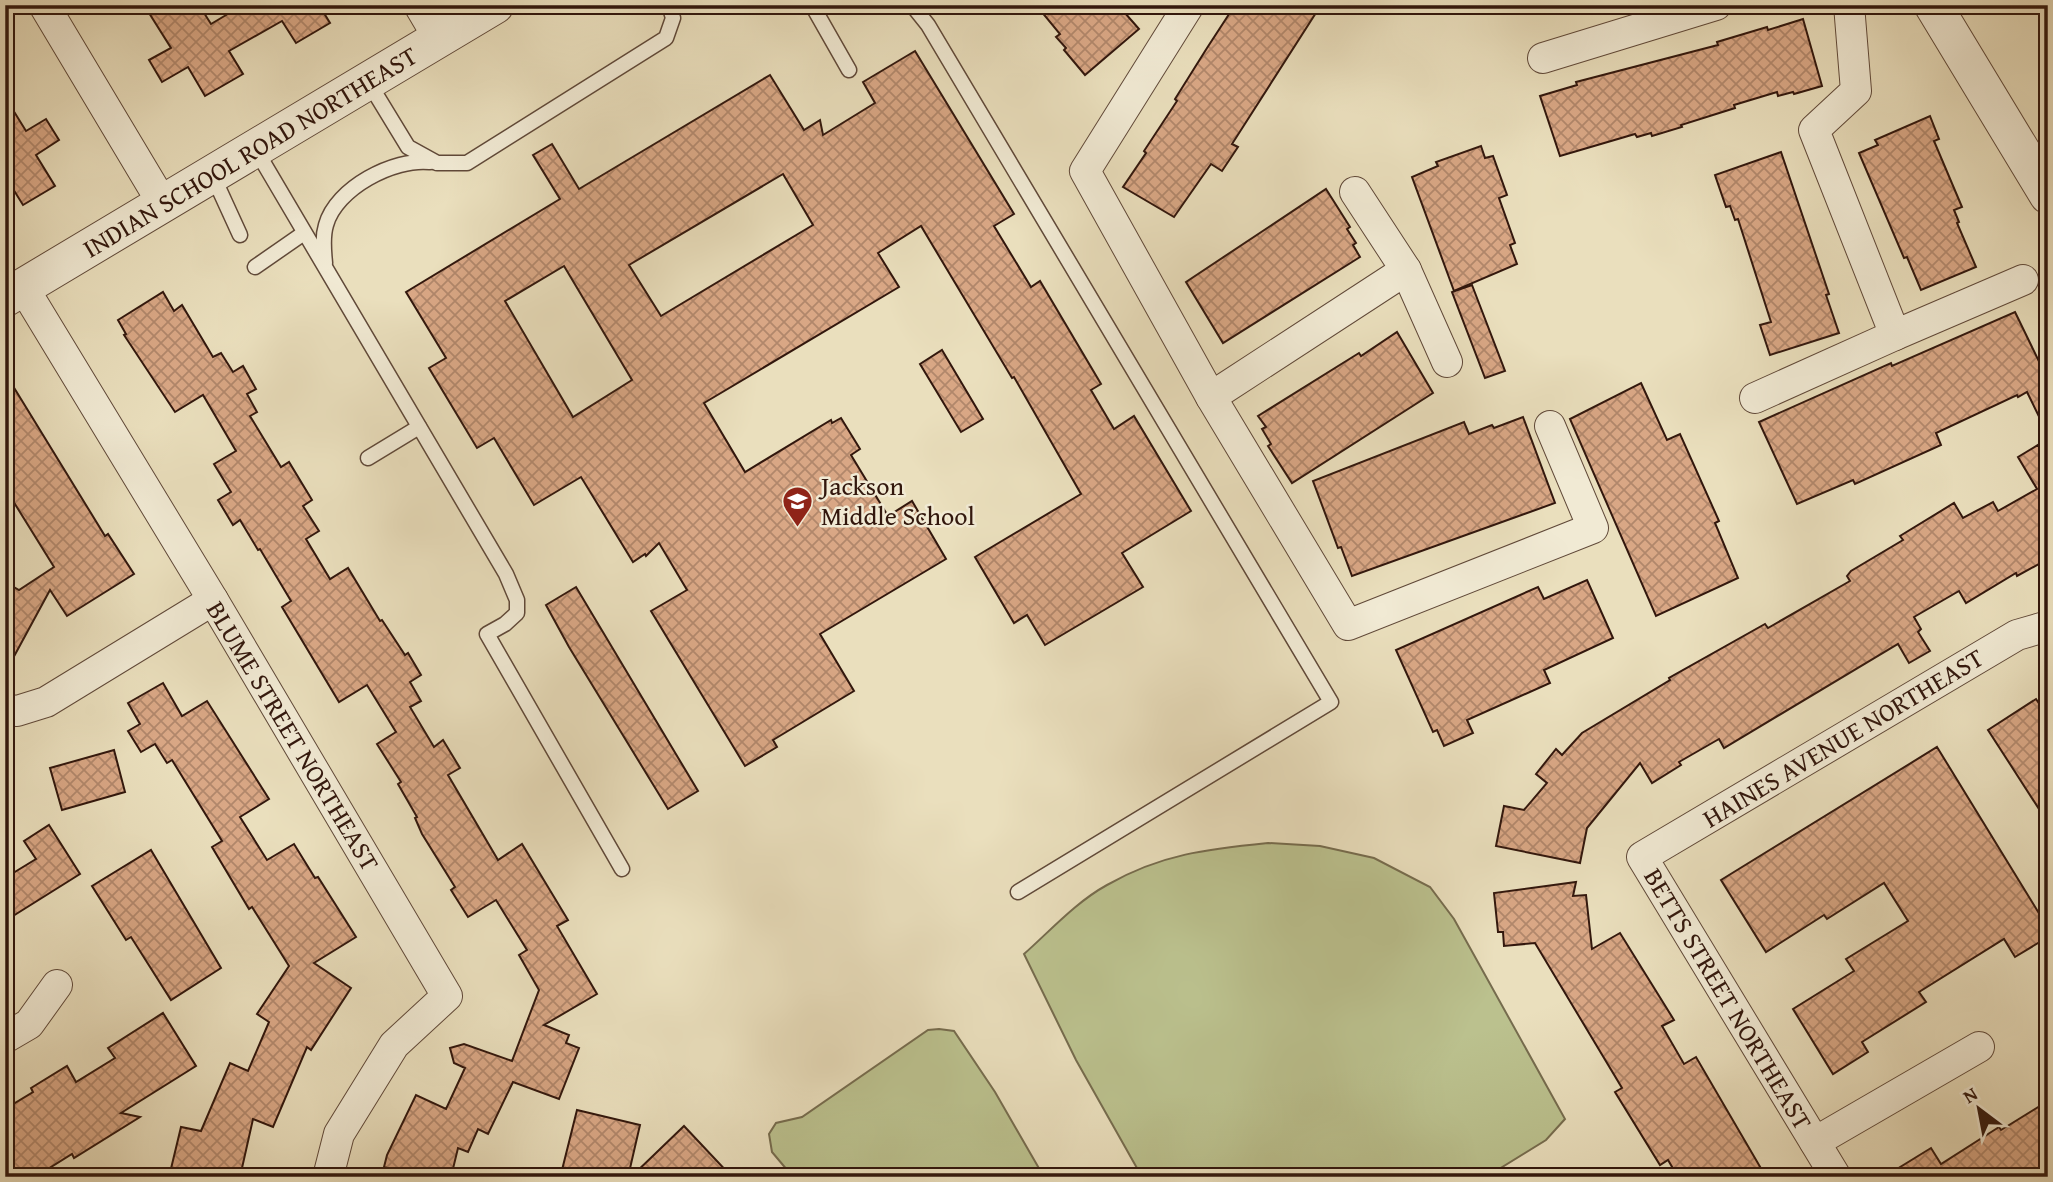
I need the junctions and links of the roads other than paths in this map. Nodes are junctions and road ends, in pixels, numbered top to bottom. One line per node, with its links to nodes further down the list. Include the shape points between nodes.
1 (44, 5): 20 (street)
2 (419, 5): 11 (street)
3 (495, 5): 11 (street, INDIAN SCHOOL ROAD NORTHEAST)
4 (669, 5): 16 (lane, via 673,18 666,38 467,163)
5 (812, 5): 13 (lane)
6 (912, 5): 40 (lane, via 1331,702)
7 (1716, 5): 12 (street)
8 (1849, 5): 28 (street, via 1856,91 1814,130)
9 (1933, 5): 19 (street)
10 (1185, 7): 30 (street, via 1085,171)
11 (439, 39): 14 (street, INDIAN SCHOOL ROAD NORTHEAST)
12 (1544, 58)
13 (849, 70)
14 (368, 82): 15 (street, INDIAN SCHOOL ROAD NORTHEAST); 16 (lane, via 408,147)
15 (255, 149): 17 (street, INDIAN SCHOOL ROAD NORTHEAST); 21 (lane)
16 (437, 163): 24 (lane, via 415,160 396,164 345,197 326,225)
17 (213, 175): 20 (street, INDIAN SCHOOL ROAD NORTHEAST); 22 (lane)
18 (1355, 192): 25 (street)
19 (2048, 195)
20 (163, 204): 27 (street, INDIAN SCHOOL ROAD NORTHEAST)
21 (304, 233): 23 (lane); 24 (lane)
22 (240, 235)
23 (255, 267)
24 (325, 268): 33 (lane)
25 (1406, 270): 29 (street); 30 (street)
26 (2024, 280): 28 (street)
27 (14, 293): 35 (street, BLUME STREET NORTHEAST)
28 (1895, 335): 31 (street)
29 (1447, 362)
30 (1211, 397): 32 (street, via 1348,625 1593,528)
31 (1755, 398)
32 (1550, 426)
33 (419, 427): 34 (lane); 39 (lane, via 517,600 517,613 487,634)
34 (368, 458)
35 (214, 600): 37 (street, via 46,702); 45 (street, BLUME STREET NORTHEAST, via 447,996 394,1045 339,1134)
36 (2048, 626): 38 (street, HAINES AVENUE NORTHEAST, via 2017,635)
37 (5, 709)
38 (1642, 858): 44 (street, BETTS STREET NORTHEAST)
39 (622, 869)
40 (1018, 892)
41 (57, 985): 42 (street, via 29,1024)
42 (5, 1038)
43 (1979, 1047): 44 (street)
44 (1815, 1142): 46 (street, BETTS STREET NORTHEAST)
45 (328, 1177)
46 (1836, 1177)

